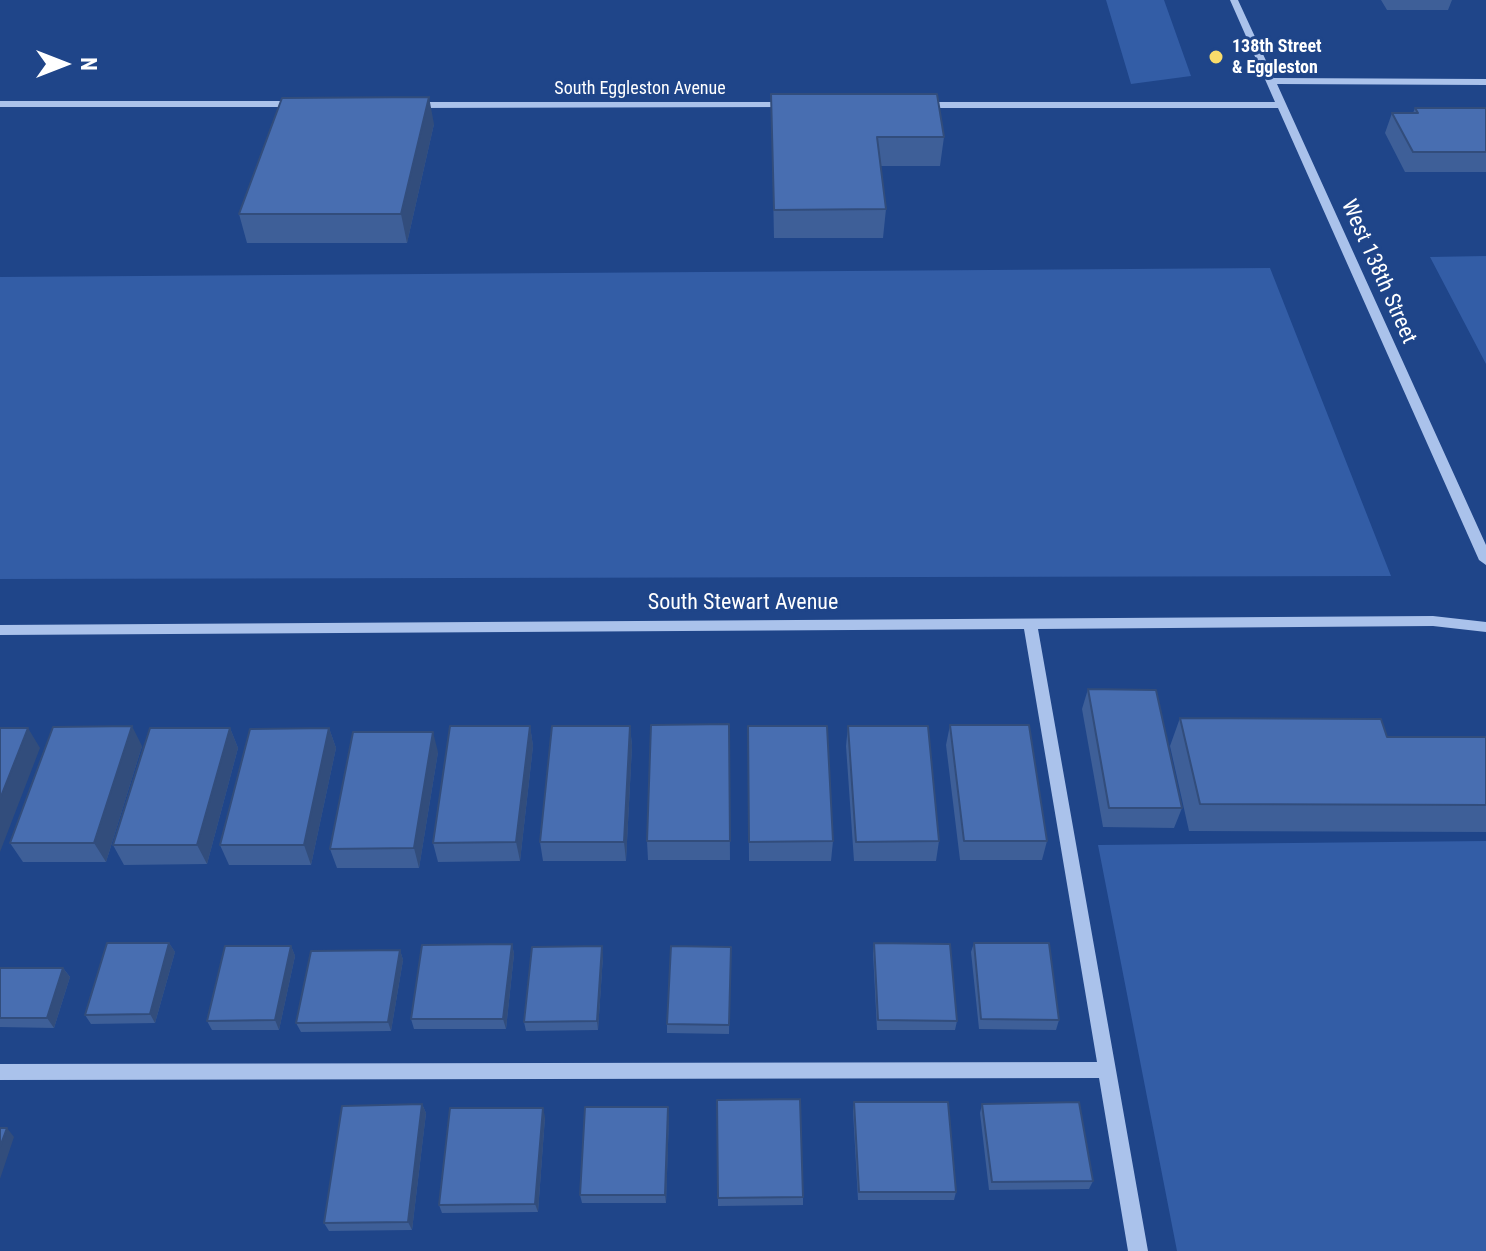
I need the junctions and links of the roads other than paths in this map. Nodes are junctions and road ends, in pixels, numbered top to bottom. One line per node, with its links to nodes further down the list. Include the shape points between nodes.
1 (1234, 0): 2 (street, West 138th Street)
2 (1270, 81): 3 (street); 9 (street, West 138th Street)
3 (1486, 82)
4 (0, 104): 5 (street)
5 (302, 104)
6 (397, 105): 7 (street, South Eggleston Avenue)
7 (795, 105)
8 (906, 105): 9 (street)
9 (1281, 105): 10 (street, West 138th Street)
10 (1486, 560)
11 (1030, 623): 12 (street, South Stewart Avenue, via 1441,621); 13 (street, South Stewart Avenue); 14 (street)
12 (1486, 627)
13 (0, 630)
14 (1107, 1070): 15 (street); 16 (street)
15 (0, 1072)
16 (1138, 1251)

